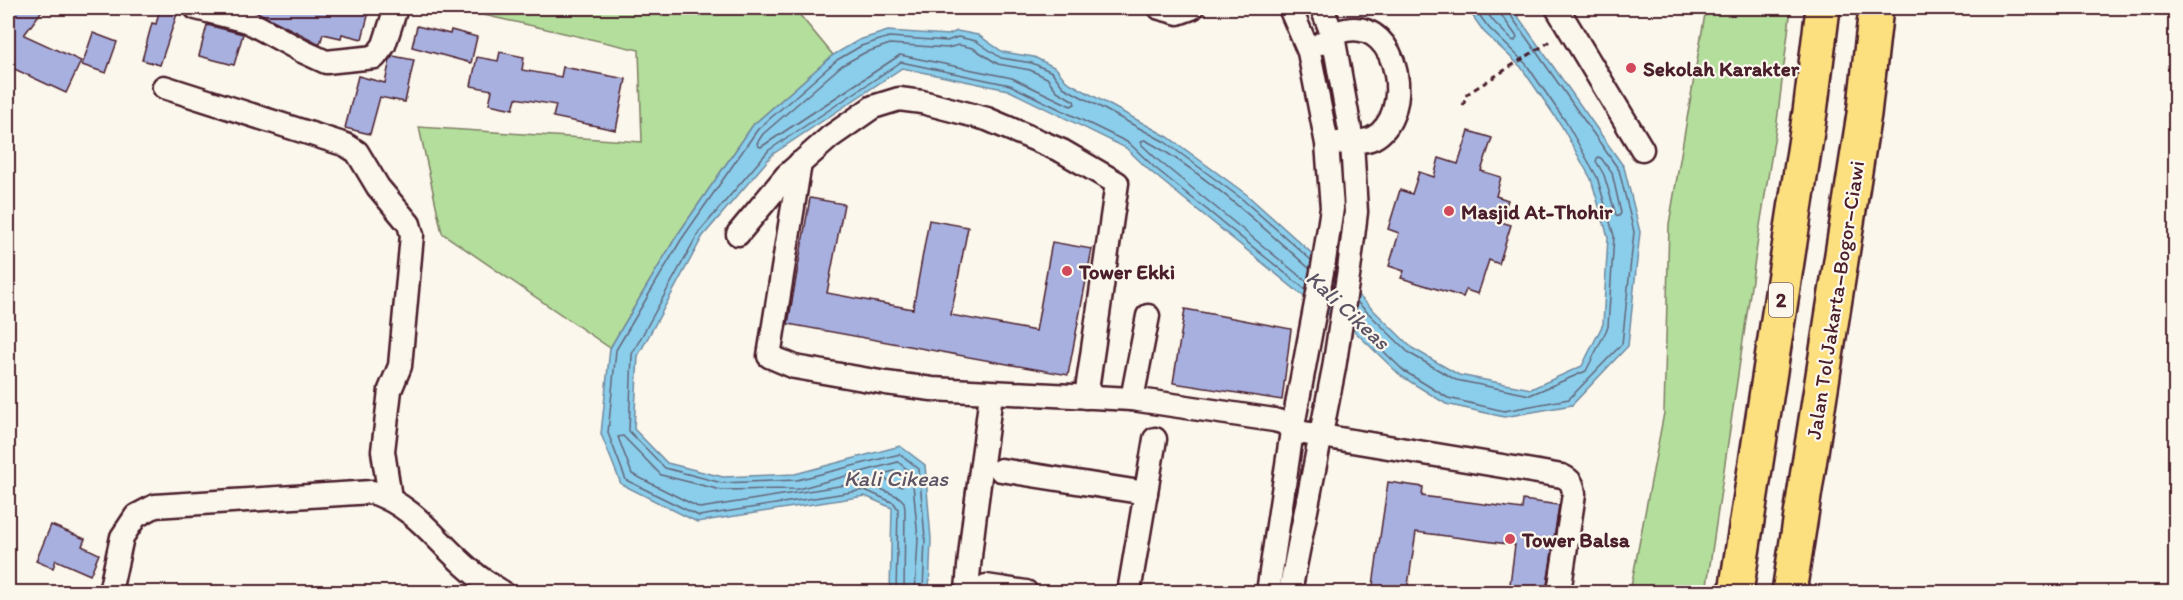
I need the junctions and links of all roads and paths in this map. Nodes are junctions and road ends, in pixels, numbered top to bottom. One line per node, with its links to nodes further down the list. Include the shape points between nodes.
1 (196, 8): 2 (street, via 247,21 326,62 375,57 384,45)
2 (396, 8)
3 (1160, 8): 4 (street, via 1178,13)
4 (1192, 8)
5 (1290, 8): 12 (street)
6 (1322, 8): 10 (street)
7 (1555, 8): 11 (street); 17 (street)
8 (1823, 8): 38 (highway, 2)
9 (1876, 8): 39 (highway, Jalan Tol Jakarta–Bogor–Ciawi, via 1864,114)
10 (1333, 36): 12 (street); 15 (street); 15 (street, via 1345,30 1365,30 1380,38 1396,73 1398,97 1382,132 1371,140)
11 (1560, 36): 14 (path, via 1467,94)
12 (1309, 52): 16 (street)
13 (164, 87): 29 (street, via 346,145 357,152 378,187 409,224 412,235 400,366 390,390 383,451)
14 (1463, 106)
15 (1352, 141): 16 (street); 25 (street, via 1356,212 1334,368)
16 (1327, 144): 24 (street, via 1332,208)
17 (1642, 149)
18 (800, 163): 19 (street); 21 (street, via 769,356 795,367 886,383); 22 (street, via 873,107 899,99 987,119 1062,152 1117,183)
19 (738, 234)
20 (1148, 316): 23 (street)
21 (991, 393): 22 (street); 30 (street, via 969,553)
22 (1086, 397): 23 (street)
23 (1132, 399): 24 (street, via 1275,420)
24 (1292, 431): 25 (street); 35 (street)
25 (1319, 436): 36 (street); 37 (street, via 1569,479 1574,494)
26 (1155, 439): 28 (street)
27 (1000, 470): 28 (street)
28 (1146, 494): 34 (street)
29 (390, 498): 31 (street, via 372,492 352,492 155,506 136,516 122,537); 32 (street, via 409,510 474,574)
30 (977, 589): 33 (street)
31 (110, 592)
32 (502, 592)
33 (1026, 592)
34 (1129, 592)
35 (1268, 592)
36 (1290, 592)
37 (1559, 592)
38 (1736, 592)
39 (1789, 592)

